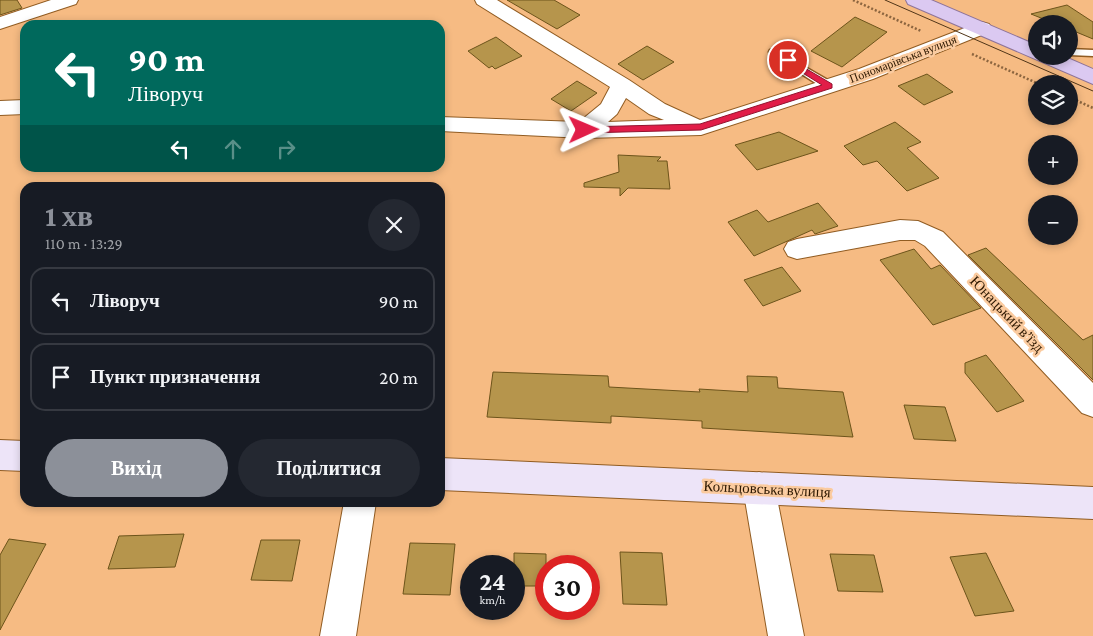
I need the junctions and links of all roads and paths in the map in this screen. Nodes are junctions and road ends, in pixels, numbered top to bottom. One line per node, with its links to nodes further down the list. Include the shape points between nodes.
1 (69, 0): 4 (street)
2 (484, 0): 12 (street)
3 (915, 0): 5 (main road)
4 (0, 24)
5 (982, 28): 6 (main road); 13 (street, Пономарівська вулиця)
6 (1028, 49)
7 (774, 52): 13 (lane)
8 (1078, 52): 9 (lane)
9 (1093, 53)
10 (1066, 65): 11 (main road)
11 (1093, 77)
12 (622, 85): 19 (street, via 657,109); 20 (street, via 610,109)
13 (829, 86): 19 (street, Пономарівська вулиця)
14 (1078, 101): 17 (path)
15 (20, 107): 16 (street)
16 (0, 108)
17 (1093, 108)
18 (445, 124): 20 (street, Пономарівська вулиця)
19 (701, 127): 20 (street, Пономарівська вулиця)
20 (584, 130)
21 (797, 248): 22 (street, Юнацький в’їзд, via 900,230 917,230 934,239)
22 (1093, 403)
23 (0, 455): 24 (street)
24 (20, 456)
25 (445, 474): 26 (street, Кольцовська вулиця)
26 (759, 488): 27 (street, Кольцовська вулиця); 30 (street)
27 (1093, 503)
28 (359, 507): 29 (street)
29 (338, 636)
30 (786, 636)

